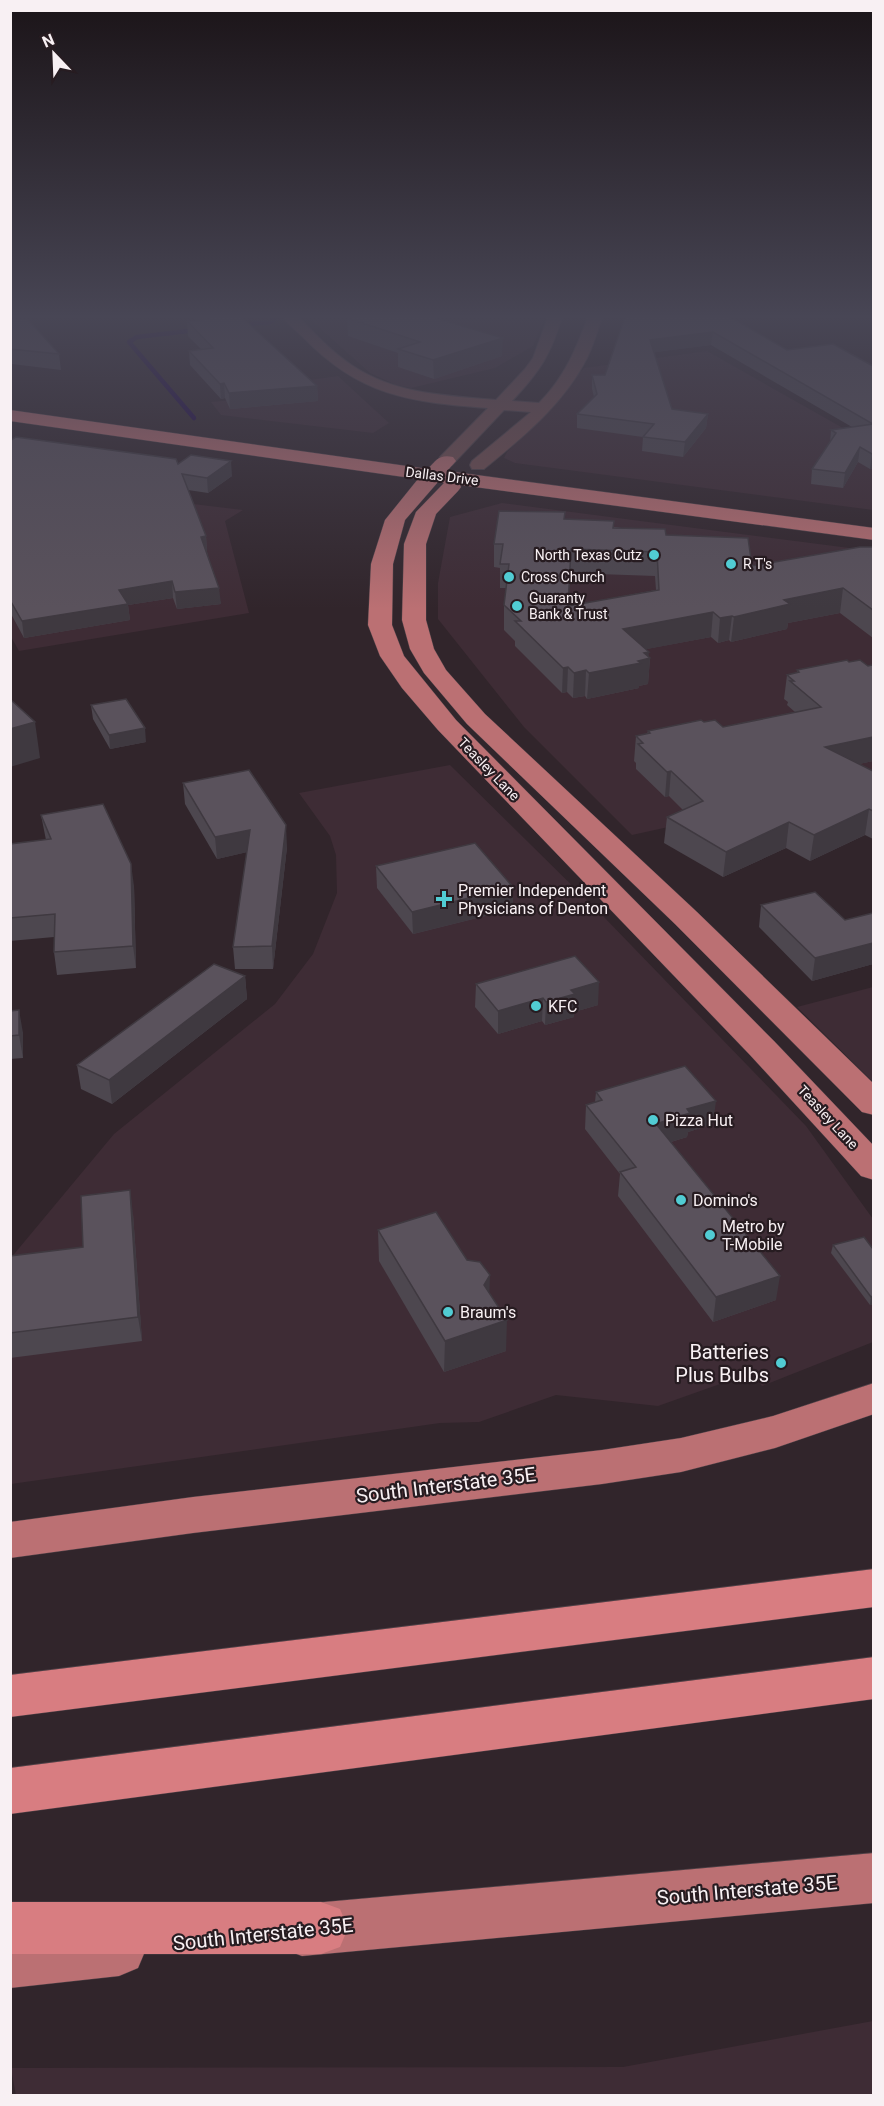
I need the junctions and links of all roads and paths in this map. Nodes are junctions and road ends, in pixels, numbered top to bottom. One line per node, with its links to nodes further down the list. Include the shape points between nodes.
1 (48, 412): 5 (main road, Dallas Drive)
2 (496, 412): 6 (street, Teasley Lane)
3 (536, 412): 6 (street, Teasley Lane)
4 (10, 415): 5 (main road, Dallas Drive)
5 (105, 423): 6 (main road, Dallas Drive)
6 (454, 470): 7 (main road, Dallas Drive); 8 (main road, Dallas Drive); 11 (main road, Teasley Lane, via 426,512 415,544 414,620 422,649 436,673 476,720 686,918); 12 (main road, Teasley Lane, via 396,519 382,564 380,625 392,656 447,725)
7 (873, 516)
8 (792, 523): 9 (main road, via 798,516 809,516); 10 (main road, Dallas Drive)
9 (873, 523)
10 (873, 534)
11 (801, 1035): 12 (main road); 13 (main road, Teasley Lane)
12 (762, 1048): 14 (main road, Teasley Lane)
13 (873, 1104)
14 (873, 1168)
15 (873, 1398): 16 (main road, South Interstate 35E, via 775,1432 669,1457)
16 (10, 1540)
17 (873, 1588): 19 (highway)
18 (873, 1678): 20 (highway)
19 (10, 1695)
20 (10, 1791)
21 (873, 1878): 23 (main road, South Interstate 35E)
22 (10, 1928): 23 (highway)
23 (321, 1928): 24 (main road, South Interstate 35E)
24 (10, 1961)

